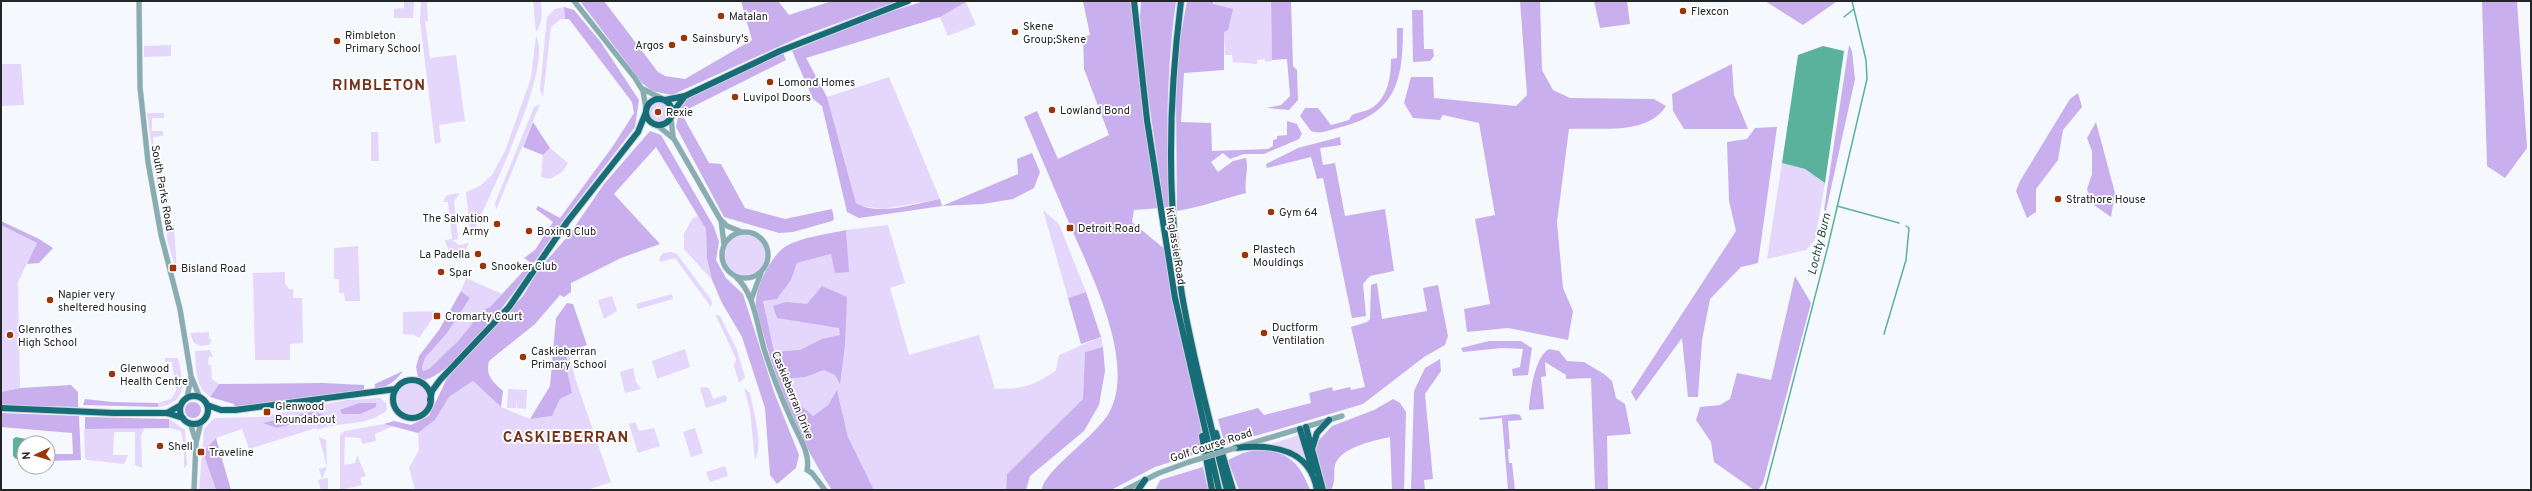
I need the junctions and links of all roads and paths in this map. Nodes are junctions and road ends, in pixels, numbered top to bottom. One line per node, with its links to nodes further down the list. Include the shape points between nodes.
1 (139, 1): 20 (street, South Parks Road, via 140,87 146,150 161,235 180,309)
2 (574, 1): 6 (street)
3 (908, 1): 7 (main road, via 792,45)
4 (1134, 1): 22 (main road, Kinglassie Road, via 1162,223 1179,321)
5 (1181, 1): 24 (main road, Kinglassie Road, via 1172,117 1175,239 1182,293)
6 (640, 86): 8 (street, via 651,95); 9 (street, via 645,96)
7 (685, 96): 8 (main road); 10 (main road)
8 (664, 100): 9 (main road, via 652,101); 10 (main road, via 672,107)
9 (646, 110): 11 (main road, via 649,121); 12 (main road)
10 (671, 116): 11 (main road, via 664,125); 13 (street)
11 (656, 125): 12 (main road); 13 (street)
12 (638, 132): 21 (main road, via 567,222 509,307)
13 (674, 139): 14 (street)
14 (720, 219): 15 (street, via 727,226); 16 (street)
15 (743, 232): 16 (street, via 732,236); 17 (street, via 757,236 766,246 768,258)
16 (724, 244): 18 (street, via 723,262)
17 (762, 270): 18 (street, via 752,277); 19 (street)
18 (735, 276): 19 (street, Caskieberran Drive, via 742,282)
19 (751, 300): 49 (street, Caskieberran Drive, via 758,332 775,383 807,456 807,470)
20 (191, 376): 27 (street, South Parks Road); 29 (street, South Parks Road)
21 (440, 380): 23 (main road); 30 (main road, via 432,391)
22 (1193, 381): 52 (main road); 53 (main road, Kinglassie Road)
23 (423, 384): 25 (main road, via 406,381); 30 (main road, via 430,394)
24 (1201, 384): 54 (main road, Kinglassie Road); 55 (main road)
25 (396, 388): 26 (main road); 28 (main road)
26 (379, 392): 28 (main road); 34 (main road)
27 (200, 398): 29 (main road); 32 (main road)
28 (393, 398): 30 (main road, via 398,411 412,418 426,410)
29 (187, 399): 31 (main road)
30 (430, 400)
31 (181, 405): 35 (main road); 38 (main road)
32 (207, 405): 34 (main road); 36 (main road)
33 (1, 408): 35 (main road)
34 (221, 410): 36 (main road)
35 (167, 413): 38 (main road)
36 (207, 416): 40 (main road)
37 (1342, 416): 39 (street, Golf Course Road)
38 (183, 418): 41 (main road)
39 (1329, 420): 42 (street, Golf Course Road); 45 (main road, via 1317,433)
40 (201, 422): 41 (main road); 43 (street)
41 (190, 423): 43 (street)
42 (1303, 428): 44 (street, Golf Course Road); 45 (main road); 46 (main road)
43 (196, 443): 48 (street)
44 (1235, 448): 46 (main road, via 1268,446 1287,451 1304,464); 47 (street, Golf Course Road, bridge, via 1189,462)
45 (1312, 450): 57 (main road)
46 (1315, 479): 56 (main road)
47 (1145, 480): 50 (street, Golf Course Road); 51 (main road)
48 (194, 490)
49 (825, 490)
50 (1125, 490)
51 (1138, 490)
52 (1212, 490)
53 (1219, 490)
54 (1227, 490)
55 (1233, 490)
56 (1317, 490)
57 (1322, 490)

